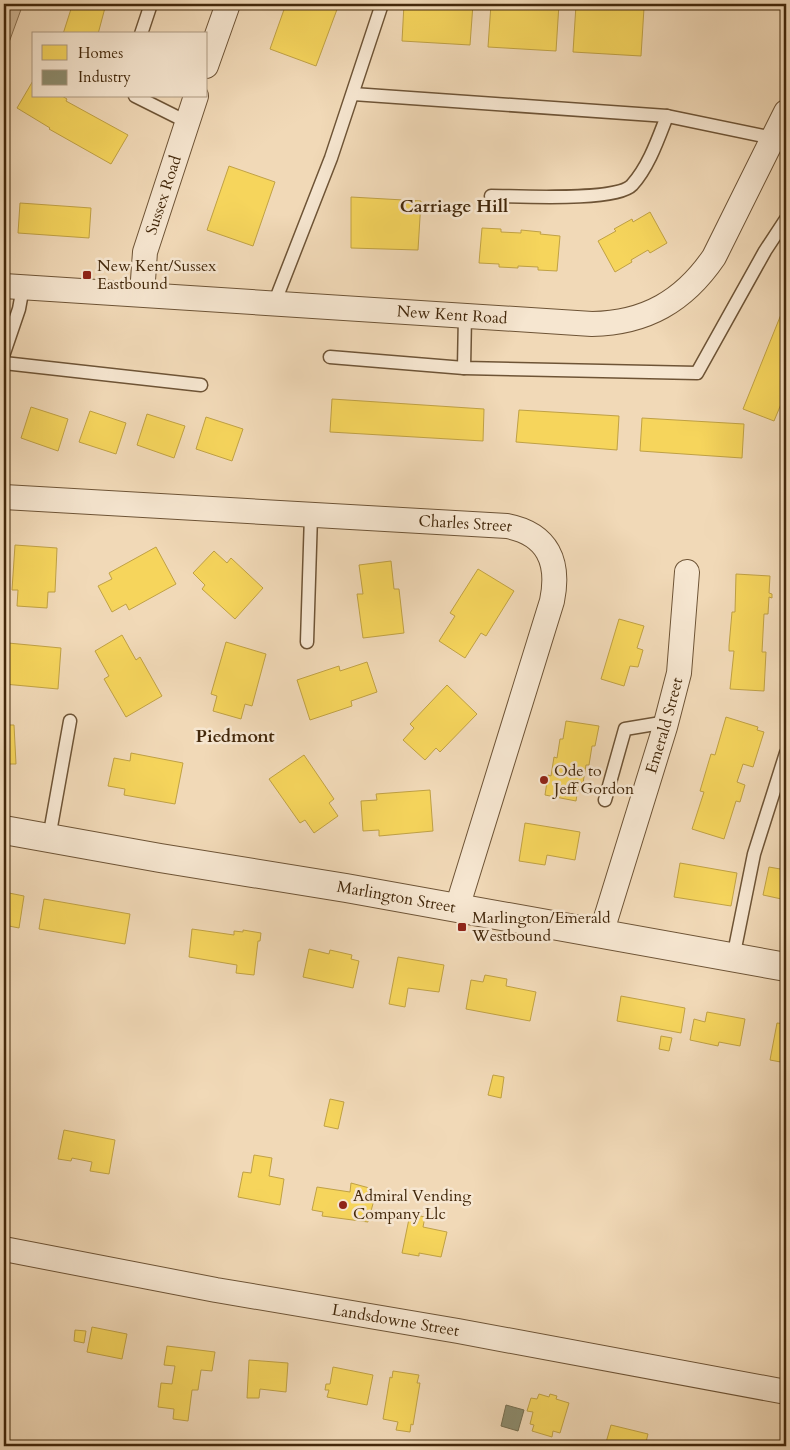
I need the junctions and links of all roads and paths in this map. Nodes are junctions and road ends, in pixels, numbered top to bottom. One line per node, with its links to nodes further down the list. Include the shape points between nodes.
1 (151, 4): 4 (lane)
2 (228, 4): 5 (street)
3 (382, 4): 6 (lane)
4 (141, 32)
5 (208, 60)
6 (353, 94): 10 (lane); 17 (lane)
7 (140, 98): 11 (lane)
8 (195, 98): 11 (street, Sussex Road)
9 (786, 112): 12 (street, New Kent Road)
10 (667, 116): 12 (lane); 13 (lane, via 648,161 631,186 591,196)
11 (187, 122): 16 (street, Sussex Road, via 145,252)
12 (773, 138): 18 (street, New Kent Road, via 714,257 688,289 671,302 648,314 608,324)
13 (491, 196)
14 (786, 219): 22 (lane, via 697,373)
15 (13, 287): 16 (street, New Kent Road); 19 (lane, via 19,309)
16 (142, 294): 17 (street, New Kent Road)
17 (274, 304): 18 (street, New Kent Road)
18 (465, 315): 22 (lane)
19 (4, 353)
20 (330, 358): 22 (lane)
21 (4, 362): 23 (lane)
22 (464, 368)
23 (201, 385)
24 (4, 497): 25 (street, Charles Street)
25 (311, 515): 27 (lane); 34 (street, Charles Street, via 507,526 539,541 555,569 552,601)
26 (687, 572): 29 (street, Emerald Street, via 680,673)
27 (307, 642)
28 (70, 720): 33 (lane)
29 (667, 722): 31 (lane, via 625,729); 35 (street, Emerald Street)
30 (786, 753): 36 (lane, via 754,854)
31 (605, 800)
32 (4, 830): 33 (street, Marlington Street)
33 (49, 838): 34 (street, Marlington Street)
34 (457, 908): 35 (street, Marlington Street)
35 (601, 934): 36 (street, Marlington Street)
36 (733, 958): 37 (street, Marlington Street)
37 (786, 967)
38 (4, 1249): 39 (street, Landsdowne Street)
39 (786, 1392)

